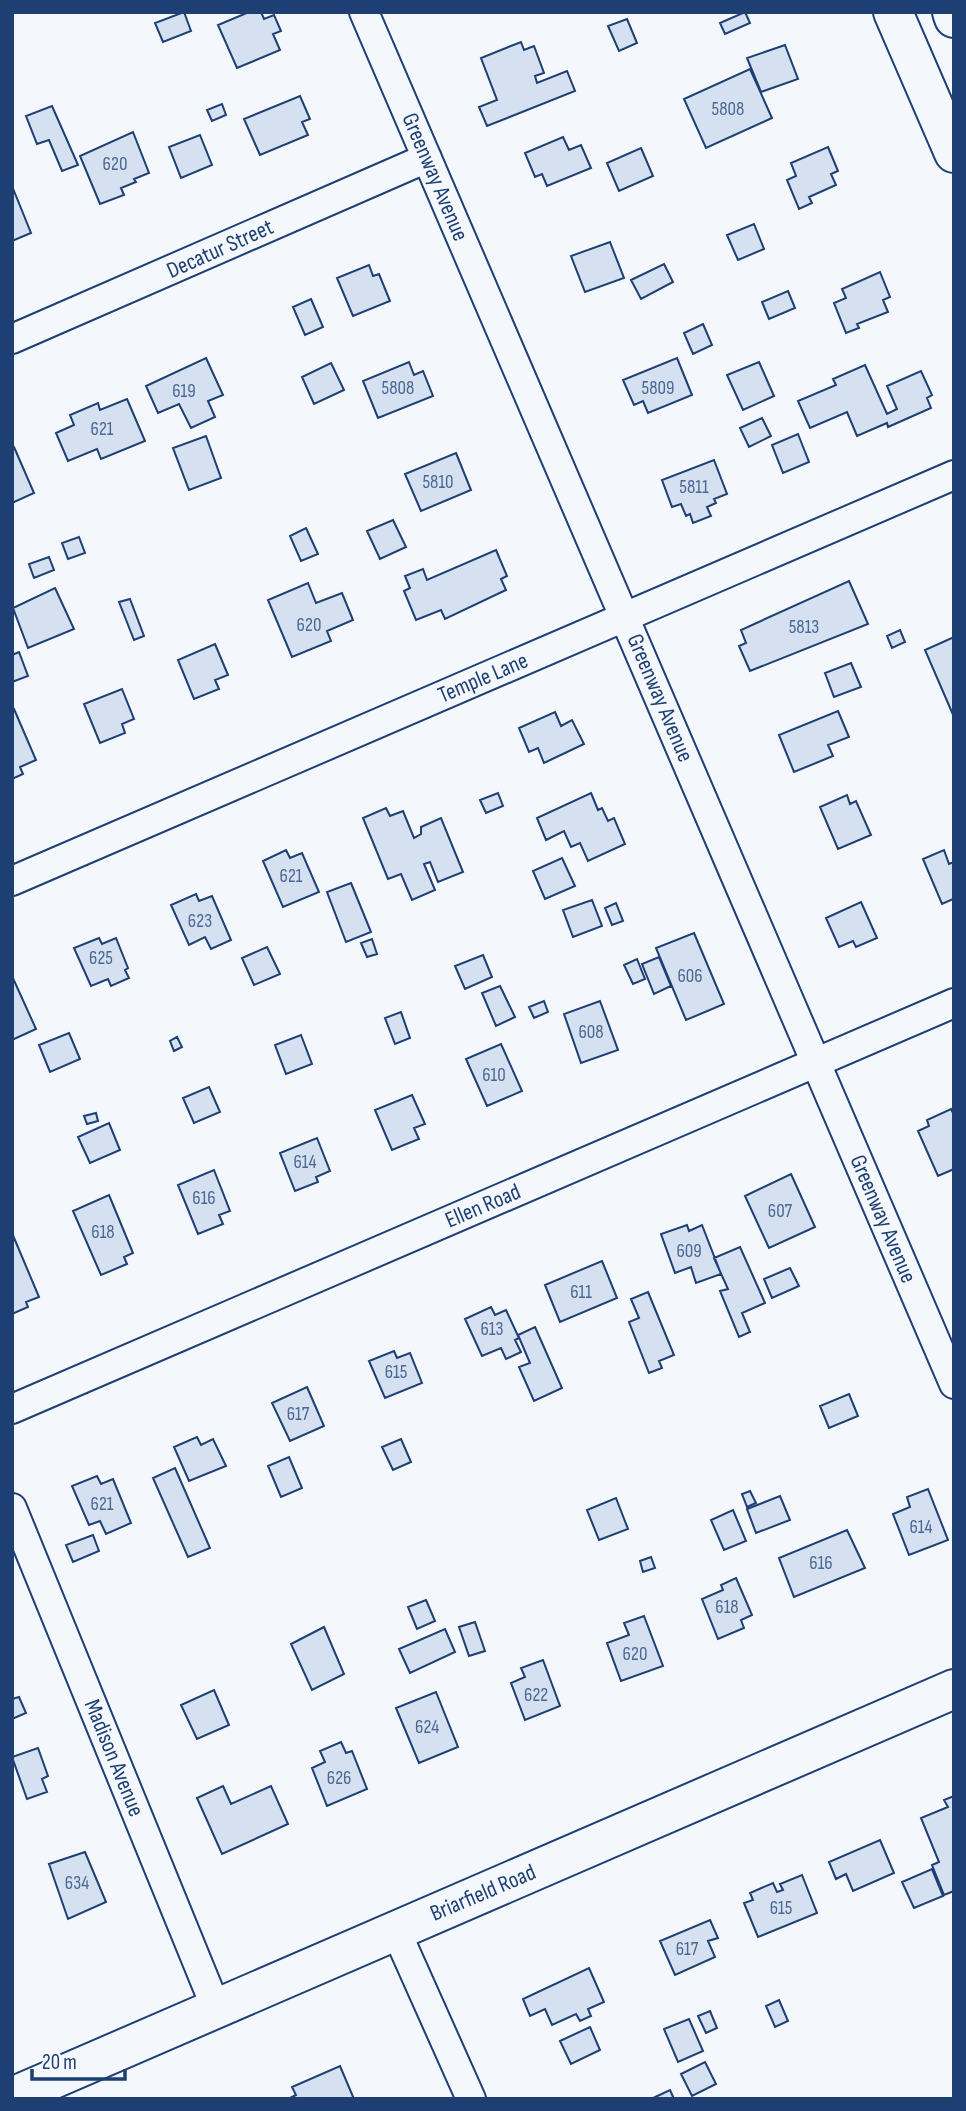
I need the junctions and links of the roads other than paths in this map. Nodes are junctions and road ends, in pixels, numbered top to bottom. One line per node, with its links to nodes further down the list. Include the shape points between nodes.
1 (365, 12): 6 (street, Greenway Avenue)
2 (892, 12): 5 (main road)
3 (951, 12): 4 (main road)
4 (954, 18)
5 (954, 153)
6 (428, 158): 7 (street, Decatur Street); 9 (street, Greenway Avenue)
7 (12, 339)
8 (954, 474): 9 (street, Temple Lane)
9 (625, 616): 10 (street, Temple Lane); 12 (street, Greenway Avenue)
10 (12, 881)
11 (954, 1003): 12 (street, Ellen Road)
12 (817, 1063): 13 (street, Greenway Avenue); 14 (street, Ellen Road)
13 (954, 1384)
14 (12, 1409)
15 (12, 1508): 18 (street, Madison Avenue)
16 (954, 1689): 17 (main road, Briarfield Road)
17 (396, 1931): 18 (main road, Briarfield Road); 20 (street)
18 (216, 2008): 19 (main road, Briarfield Road)
19 (12, 2097)
20 (471, 2099)

